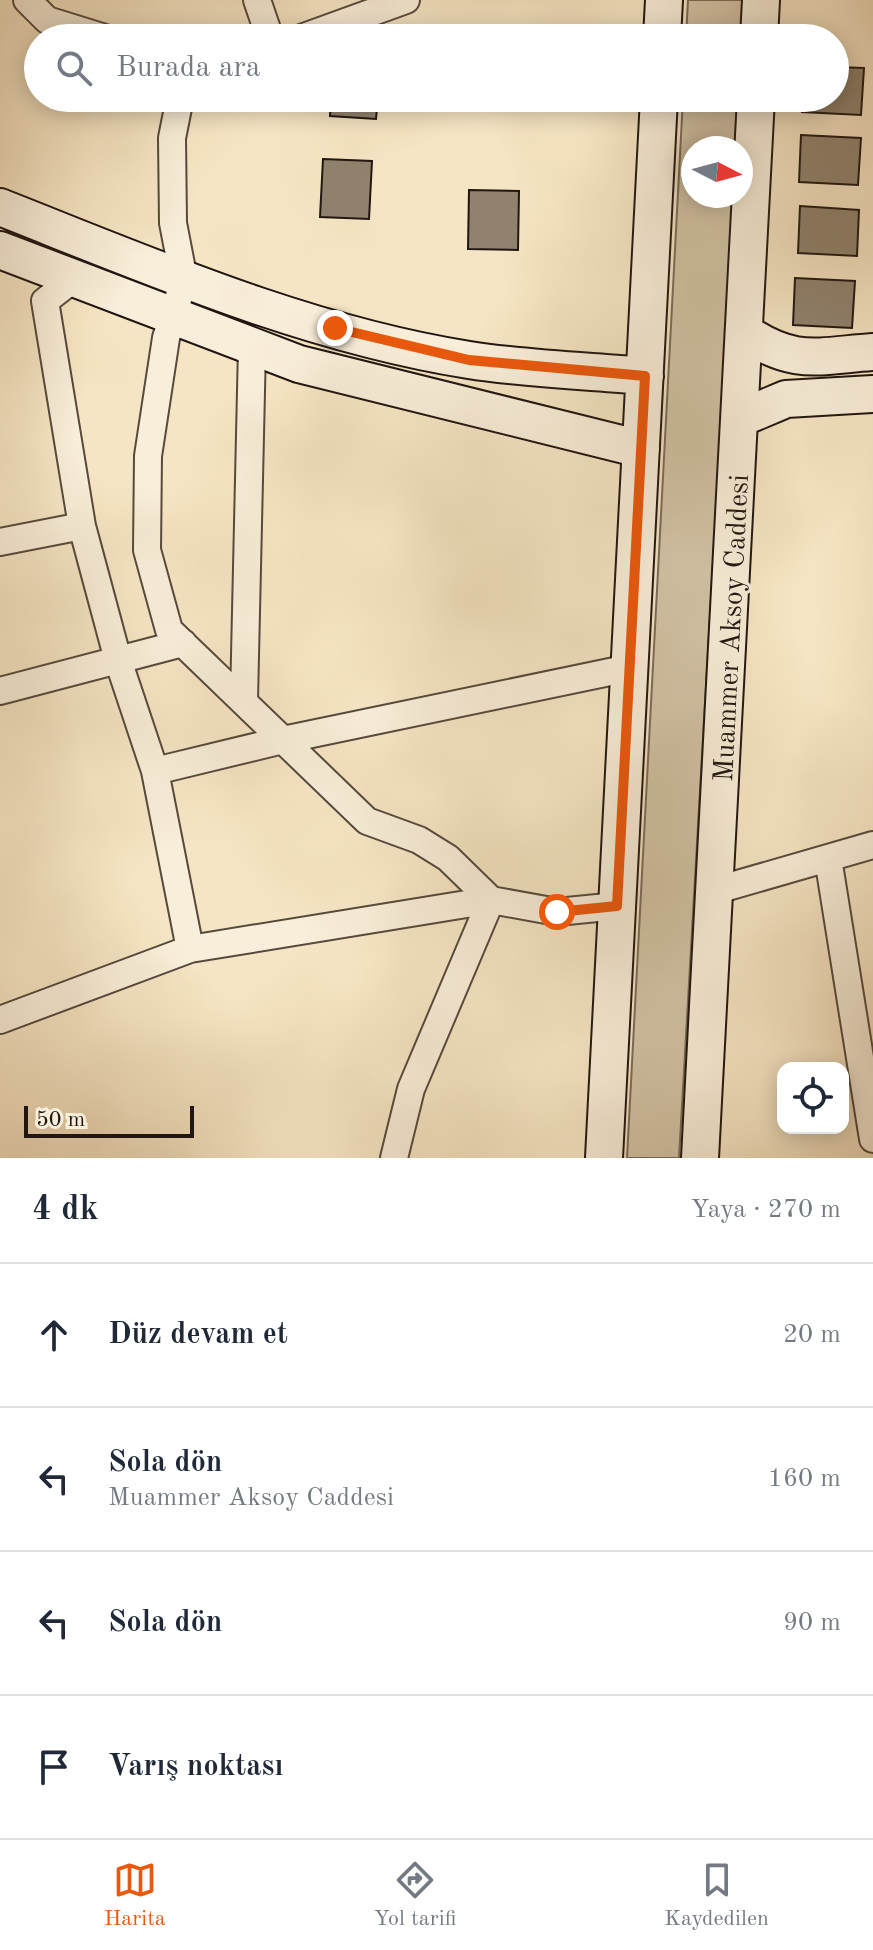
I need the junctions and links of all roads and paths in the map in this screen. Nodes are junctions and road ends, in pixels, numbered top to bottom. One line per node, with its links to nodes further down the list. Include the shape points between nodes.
1 (27, 0): 6 (street, via 47,20)
2 (257, 0): 7 (street)
3 (406, 0): 8 (street)
4 (664, 0): 9 (main road)
5 (761, 0): 10 (main road)
6 (60, 24)
7 (265, 24)
8 (340, 24)
9 (663, 24)
10 (760, 24)
11 (177, 112): 17 (street, via 172,138 173,223)
12 (658, 112): 22 (main road)
13 (755, 112): 19 (main road, Muammer Aksoy Caddesi)
14 (0, 207): 17 (main road)
15 (0, 250): 16 (main road)
16 (76, 277): 18 (main road); 26 (street, via 45,301)
17 (184, 280): 18 (street); 22 (main road, via 335,328 469,360)
18 (172, 318): 20 (main road); 28 (street, via 148,456 147,550 169,630)
19 (744, 332): 21 (main road, via 771,350 795,357); 24 (main road, Muammer Aksoy Caddesi)
20 (252, 347): 25 (main road, via 299,364); 32 (street)
21 (873, 352)
22 (645, 376): 25 (main road)
23 (873, 394): 24 (main road, via 786,399)
24 (741, 418): 37 (main road, Muammer Aksoy Caddesi)
25 (641, 449): 30 (main road)
26 (82, 526): 27 (street); 29 (street)
27 (0, 542)
28 (183, 643): 29 (street); 32 (street)
29 (118, 660): 31 (street); 34 (street)
30 (629, 668): 33 (street); 39 (main road)
31 (0, 691)
32 (244, 700): 33 (street)
33 (283, 740): 34 (street); 38 (street, via 367,821 419,840 448,858)
34 (155, 771): 40 (street)
35 (873, 845): 36 (street)
36 (828, 858): 37 (street); 42 (street)
37 (717, 890): 45 (main road, Muammer Aksoy Caddesi)
38 (491, 900): 39 (street, via 557,912); 40 (street); 43 (street, via 411,1089)
39 (617, 906): 44 (main road)
40 (190, 949): 41 (street)
41 (0, 1020)
42 (873, 1139)
43 (394, 1158)
44 (604, 1158)
45 (700, 1158)

